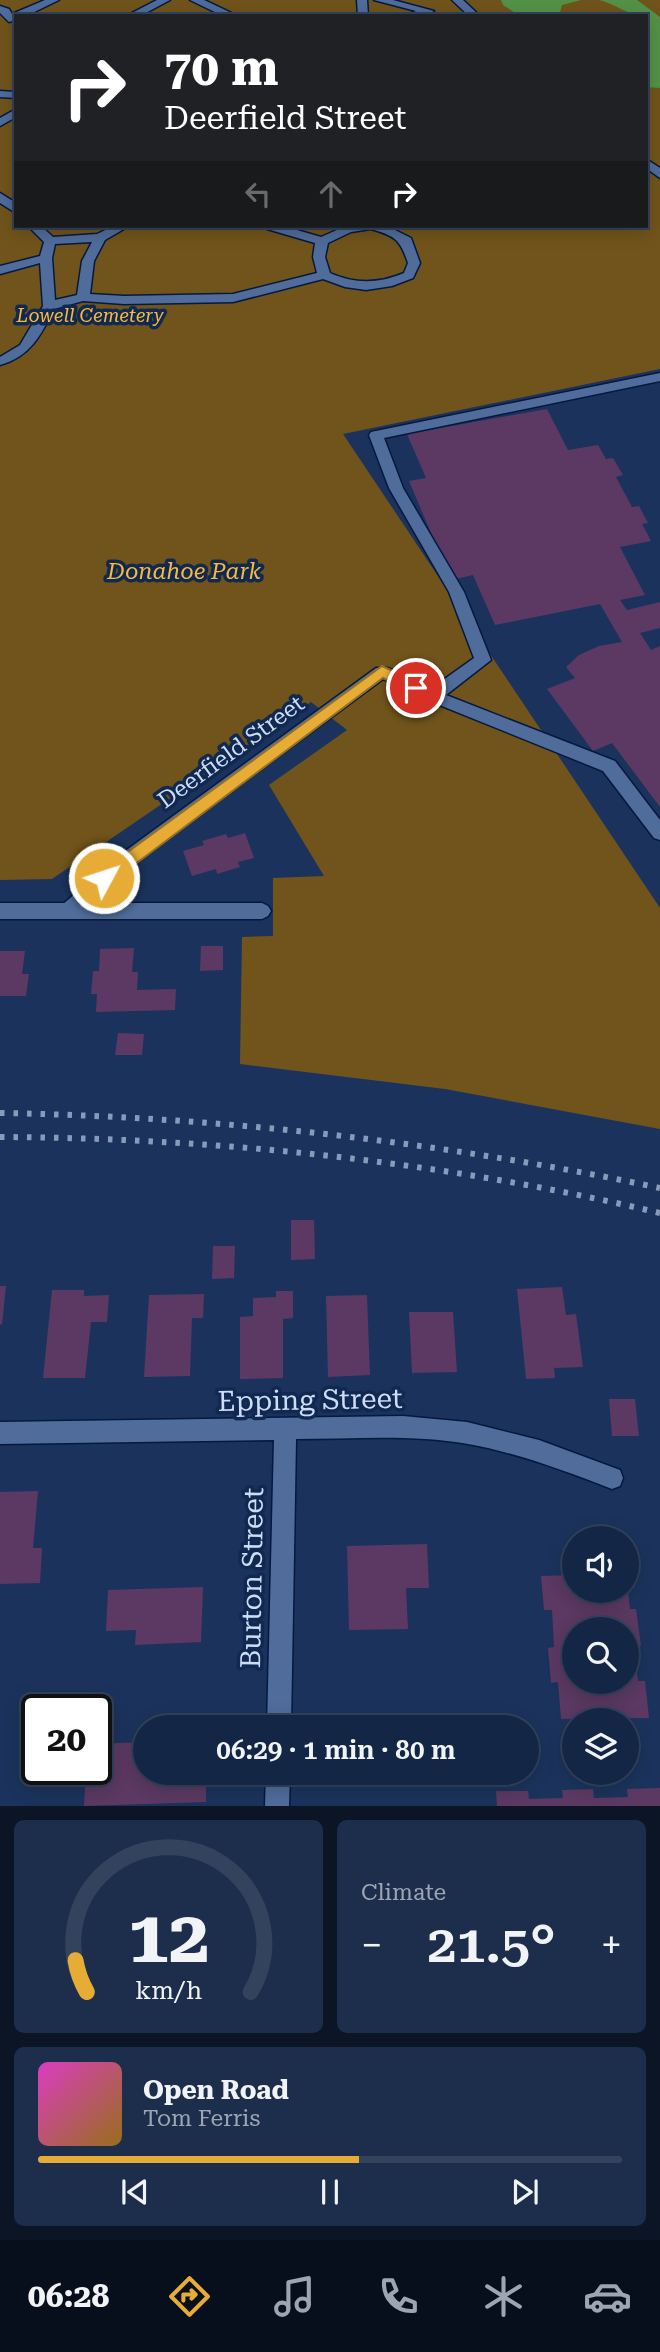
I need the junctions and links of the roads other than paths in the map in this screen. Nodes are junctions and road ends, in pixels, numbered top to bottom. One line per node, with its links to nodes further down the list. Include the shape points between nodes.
1 (54, 0): 8 (street)
2 (165, 0): 9 (street)
3 (195, 0): 10 (street)
4 (379, 0): 7 (street)
5 (457, 0): 11 (street)
6 (0, 9): 12 (street)
7 (432, 13)
8 (22, 14)
9 (135, 14)
10 (228, 14)
11 (473, 14)
12 (10, 19)
13 (36, 228): 19 (street)
14 (118, 228): 18 (street)
15 (278, 228): 20 (street)
16 (355, 228): 20 (street)
17 (381, 228): 23 (street, via 407,241 414,263 409,275 394,283 364,287)
18 (100, 237): 19 (street); 24 (street, via 88,261)
19 (50, 241): 21 (street)
20 (322, 241): 23 (street, via 319,257)
21 (46, 258): 22 (street); 25 (street)
22 (0, 270)
23 (324, 275): 24 (street, via 233,299)
24 (83, 297): 25 (street)
25 (49, 306): 26 (street, via 32,340 15,357)
26 (0, 361)
27 (660, 377): 28 (street, via 376,435 396,488 456,592 483,660)
28 (433, 696): 29 (street, via 609,766); 31 (street, Deerfield Street, via 382,672 123,862)
29 (660, 832)
30 (0, 911): 31 (street)
31 (67, 911): 32 (street)
32 (262, 911)
33 (285, 1430): 34 (street, Epping Street); 35 (street, Epping Street, via 403,1427 467,1433 539,1451); 36 (street, Burton Street)
34 (0, 1433)
35 (612, 1478)
36 (279, 1715)
37 (278, 1785): 38 (street)
38 (277, 1806)

